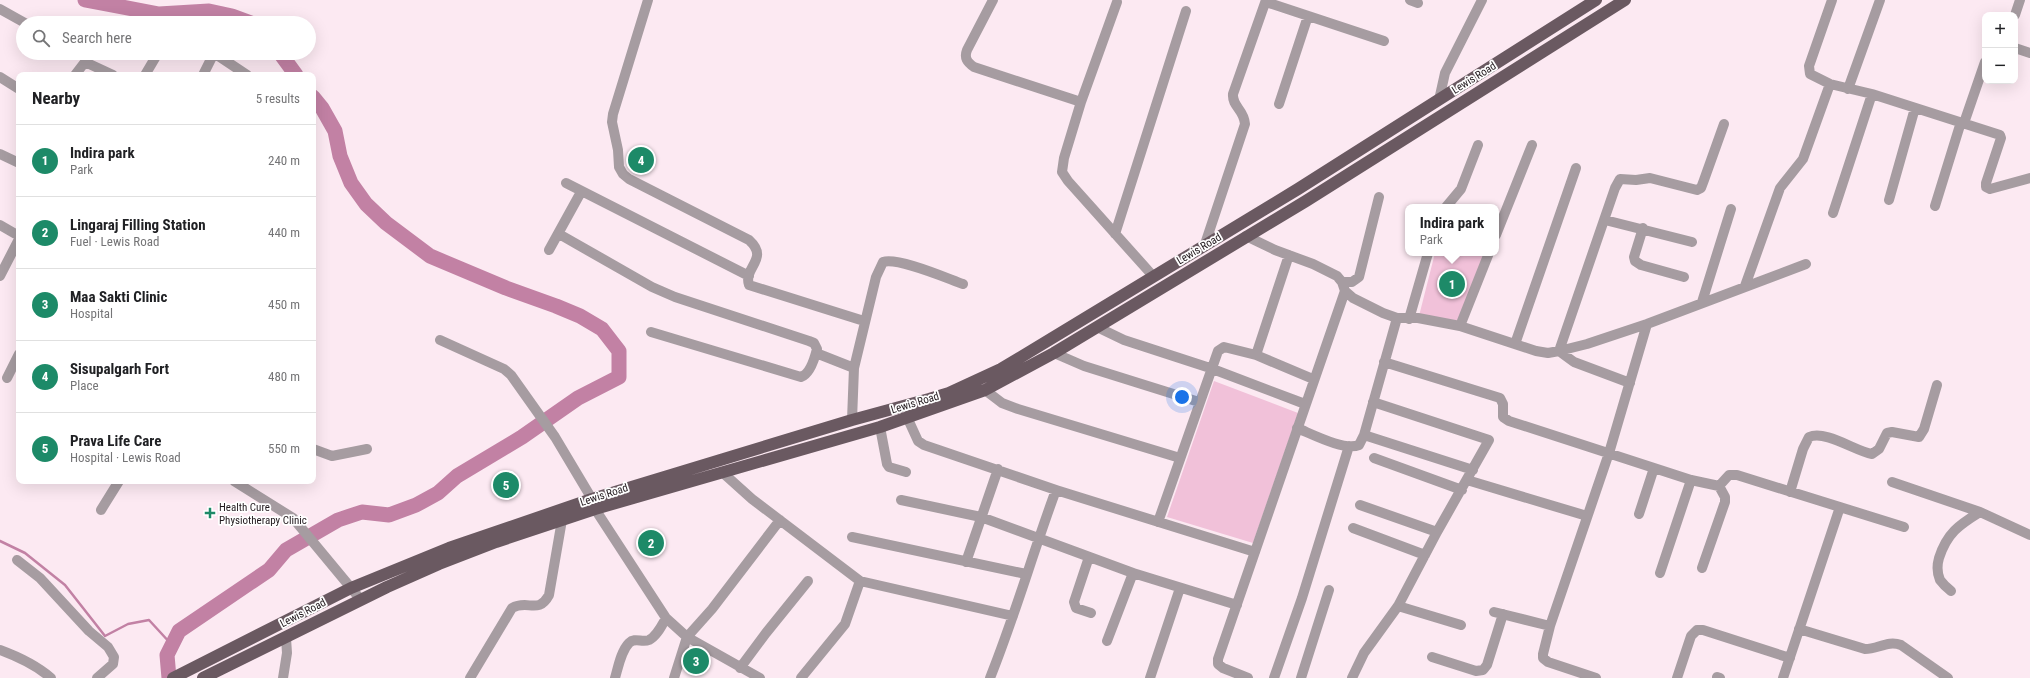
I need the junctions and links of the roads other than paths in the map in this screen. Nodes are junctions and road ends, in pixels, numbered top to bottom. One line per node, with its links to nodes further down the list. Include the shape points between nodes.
1 (648, 0): 74 (street, via 613,114 619,166 629,179 752,243 758,251 758,256)
2 (993, 0): 36 (street, via 967,50 968,63)
3 (1482, 0): 35 (street, via 1445,74)
4 (1596, 0): 22 (main road, Lewis Road)
5 (1832, 0): 31 (street, via 1809,66 1810,74)
6 (1880, 0): 33 (street)
7 (2020, 0): 13 (street)
8 (1266, 1): 14 (street); 67 (street, via 1233,94 1235,105 1243,112 1245,124)
9 (1117, 2): 36 (street)
10 (1621, 2): 30 (main road, Lewis Road)
11 (1186, 11): 63 (street)
12 (1, 12): 15 (street)
13 (2016, 12)
14 (1308, 16): 16 (street); 37 (street)
15 (16, 19)
16 (1384, 41)
17 (2018, 49): 18 (street)
18 (2030, 53)
19 (154, 60): 26 (street)
20 (210, 60): 27 (street)
21 (224, 60): 28 (street)
22 (1487, 70): 30 (main road); 35 (main road, Lewis Road)
23 (1982, 70): 39 (street)
24 (77, 72): 25 (street, via 85,62)
25 (107, 72)
26 (147, 72)
27 (204, 72)
28 (242, 72)
29 (0, 77): 32 (street)
30 (1495, 81): 52 (main road, Lewis Road)
31 (1830, 84): 33 (street); 78 (street, via 1803,159 1780,188)
32 (16, 87)
33 (1848, 89): 34 (street)
34 (1872, 94): 38 (street); 56 (street)
35 (1439, 100): 48 (main road, Lewis Road)
36 (1081, 102): 63 (street, via 1062,172)
37 (1279, 104)
38 (1915, 108): 39 (street); 51 (street)
39 (1962, 123): 46 (street, via 2000,135 1986,187 1994,189); 54 (street)
40 (1724, 124): 57 (street, via 1701,188 1693,190 1650,178 1620,179)
41 (1478, 145): 53 (street, via 1461,190)
42 (1532, 145): 59 (street)
43 (0, 154): 44 (street)
44 (16, 162)
45 (1576, 168): 89 (street)
46 (2030, 178)
47 (566, 183): 49 (street)
48 (1298, 189): 52 (main road); 67 (main road, Lewis Road)
49 (581, 192): 62 (street); 74 (street)
50 (1379, 197): 79 (street, via 1359,277)
51 (1889, 200)
52 (1306, 201): 64 (main road, Lewis Road)
53 (1449, 204)
54 (1935, 206)
55 (1731, 208): 80 (street)
56 (1834, 213)
57 (1605, 220): 60 (street); 90 (street)
58 (0, 225): 61 (street)
59 (1499, 228)
60 (1643, 228): 65 (street); 76 (street, via 1634,256 1635,261)
61 (16, 234)
62 (559, 234): 68 (street); 91 (street, via 669,295 809,341 816,346)
63 (1115, 234): 75 (street)
64 (1246, 236): 69 (street); 86 (main road, Lewis Road)
65 (1692, 242)
66 (16, 245): 73 (street)
67 (1204, 247): 75 (main road, Lewis Road)
68 (549, 250)
69 (1289, 256): 79 (street, via 1337,276); 93 (street)
70 (1427, 256): 82 (street)
71 (1488, 256): 85 (street)
72 (1806, 264): 78 (street)
73 (0, 276)
74 (749, 276): 83 (street, via 749,285 753,287)
75 (1153, 276): 107 (main road, Lewis Road, via 1001,369 949,393)
76 (1684, 277)
77 (963, 284): 83 (street, via 888,260 883,262 876,277)
78 (1745, 286): 80 (street)
79 (1343, 287): 81 (street, via 1363,305); 99 (street)
80 (1702, 302): 84 (street)
81 (1397, 318): 82 (street); 95 (street)
82 (1408, 319): 85 (street, via 1418,318)
83 (864, 321): 96 (street)
84 (1647, 324): 90 (street); 100 (street)
85 (1460, 326): 89 (street)
86 (1097, 327): 92 (main road, Lewis Road); 97 (street, via 1124,340)
87 (651, 332): 91 (street, via 796,376 805,375)
88 (440, 340): 133 (street, via 504,369 529,398)
89 (1515, 344): 90 (street, via 1548,353)
90 (1559, 351): 100 (street, via 1574,362)
91 (816, 353): 96 (street)
92 (1054, 353): 102 (main road, Lewis Road); 103 (street, via 1084,366)
93 (1256, 355): 97 (street, via 1224,347 1214,356); 99 (street)
94 (16, 360): 98 (street)
95 (1384, 362): 104 (street); 114 (street, via 1496,396 1502,400 1503,417 1506,420)
96 (854, 368): 107 (street)
97 (1210, 368): 103 (street); 105 (street)
98 (7, 378)
99 (1313, 379): 105 (street)
100 (1630, 383): 114 (street)
101 (1937, 385): 131 (street, via 1924,429 1919,437 1887,433 1879,448 1872,454 1815,434 1809,437)
102 (985, 390): 106 (main road, Lewis Road); 115 (street, via 1002,403 1018,409)
103 (1199, 402): 115 (street)
104 (1373, 402): 110 (street); 119 (street, via 1489,440)
105 (1305, 404): 109 (street)
106 (907, 417): 108 (main road, Lewis Road); 118 (street, via 918,441 924,445)
107 (852, 420): 125 (main road, Lewis Road)
108 (880, 426): 120 (main road, Lewis Road); 121 (street, via 887,464)
109 (1297, 428): 111 (street); 150 (street)
110 (1364, 435): 111 (street, via 1359,445); 119 (street)
111 (1349, 446): 194 (street, via 1302,598)
112 (316, 450): 113 (street, via 332,456)
113 (367, 450)
114 (1608, 453): 117 (street); 139 (street)
115 (1180, 458): 143 (street)
116 (1374, 458): 130 (street)
117 (1654, 468): 123 (street); 138 (street)
118 (998, 469): 129 (street); 140 (street)
119 (1473, 470): 122 (street)
120 (722, 472): 125 (main road, Lewis Road); 142 (street)
121 (906, 472)
122 (1467, 480): 130 (street); 139 (street)
123 (1691, 480): 128 (street); 157 (street)
124 (1892, 482): 137 (street)
125 (664, 483): 133 (main road, Lewis Road)
126 (117, 484): 136 (street)
127 (239, 484): 161 (street, via 293,518)
128 (1719, 486): 131 (street, via 1724,478 1733,474); 155 (street, via 1725,502)
129 (1056, 490): 143 (street); 149 (street)
130 (1462, 490): 146 (street)
131 (1790, 492): 135 (street)
132 (901, 500): 140 (street)
133 (594, 504): 141 (main road, Lewis Road); 161 (main road, Lewis Road, via 449,548); 170 (street)
134 (1360, 506): 146 (street)
135 (1840, 507): 144 (street); 173 (street)
136 (101, 510)
137 (1980, 512): 147 (street); 164 (street, via 1961,524 1943,546 1938,572 1940,580)
138 (1639, 514)
139 (1587, 516): 172 (street)
140 (981, 517): 149 (street); 154 (street)
141 (562, 520): 165 (main road, Lewis Road, via 439,564); 186 (street, via 549,595 545,603 512,608)
142 (780, 520): 160 (street); 174 (street, via 712,609)
143 (1158, 522): 150 (street)
144 (1904, 527)
145 (1353, 528): 151 (street)
146 (1437, 532): 151 (street)
147 (2030, 535)
148 (852, 536): 154 (street)
149 (1038, 539): 152 (street); 158 (street)
150 (1255, 552): 166 (street)
151 (1425, 555): 167 (street)
152 (1089, 557): 156 (street); 168 (street, via 1074,602 1076,608)
153 (17, 560): 182 (street, via 40,578 89,631 108,647 114,657 113,664)
154 (966, 562): 158 (street)
155 (1702, 568)
156 (1133, 573): 162 (street); 176 (street)
157 (1660, 573)
158 (1026, 574): 169 (street)
159 (808, 581): 180 (street)
160 (860, 581): 169 (street); 190 (street, via 845,624)
161 (351, 588): 165 (street); 183 (main road, Lewis Road)
162 (1180, 588): 166 (street); 192 (street)
163 (1329, 590): 195 (street)
164 (1951, 591)
165 (361, 600): 175 (main road, Lewis Road)
166 (1237, 605): 193 (street, via 1218,664)
167 (1398, 606): 171 (street); 196 (street, via 1364,653)
168 (1091, 613)
169 (1013, 616): 191 (street)
170 (666, 618): 174 (street); 187 (street, via 655,636 649,640 630,642)
171 (1461, 625)
172 (1550, 626): 178 (street, via 1498,613 1487,665 1483,670 1476,671); 197 (street, via 1543,654 1545,661)
173 (1800, 629): 179 (street); 200 (street, via 1865,649 1889,642 1895,643)
174 (687, 637): 180 (street); 188 (street)
175 (286, 638): 184 (main road, Lewis Road); 185 (street, via 287,653)
176 (1107, 641)
177 (0, 650): 181 (street, via 19,657)
178 (1432, 657)
179 (1790, 658): 198 (street, via 1697,630 1691,636); 199 (street)
180 (740, 668): 189 (street)
181 (52, 678)
182 (97, 678)
183 (173, 678)
184 (203, 678)
185 (283, 678)
186 (470, 678)
187 (614, 678)
188 (674, 678)
189 (760, 678)
190 (802, 678)
191 (990, 678)
192 (1150, 678)
193 (1248, 678)
194 (1274, 678)
195 (1301, 678)
196 (1352, 678)
197 (1596, 678)
198 (1677, 678)
199 (1783, 678)
200 (1948, 678)

